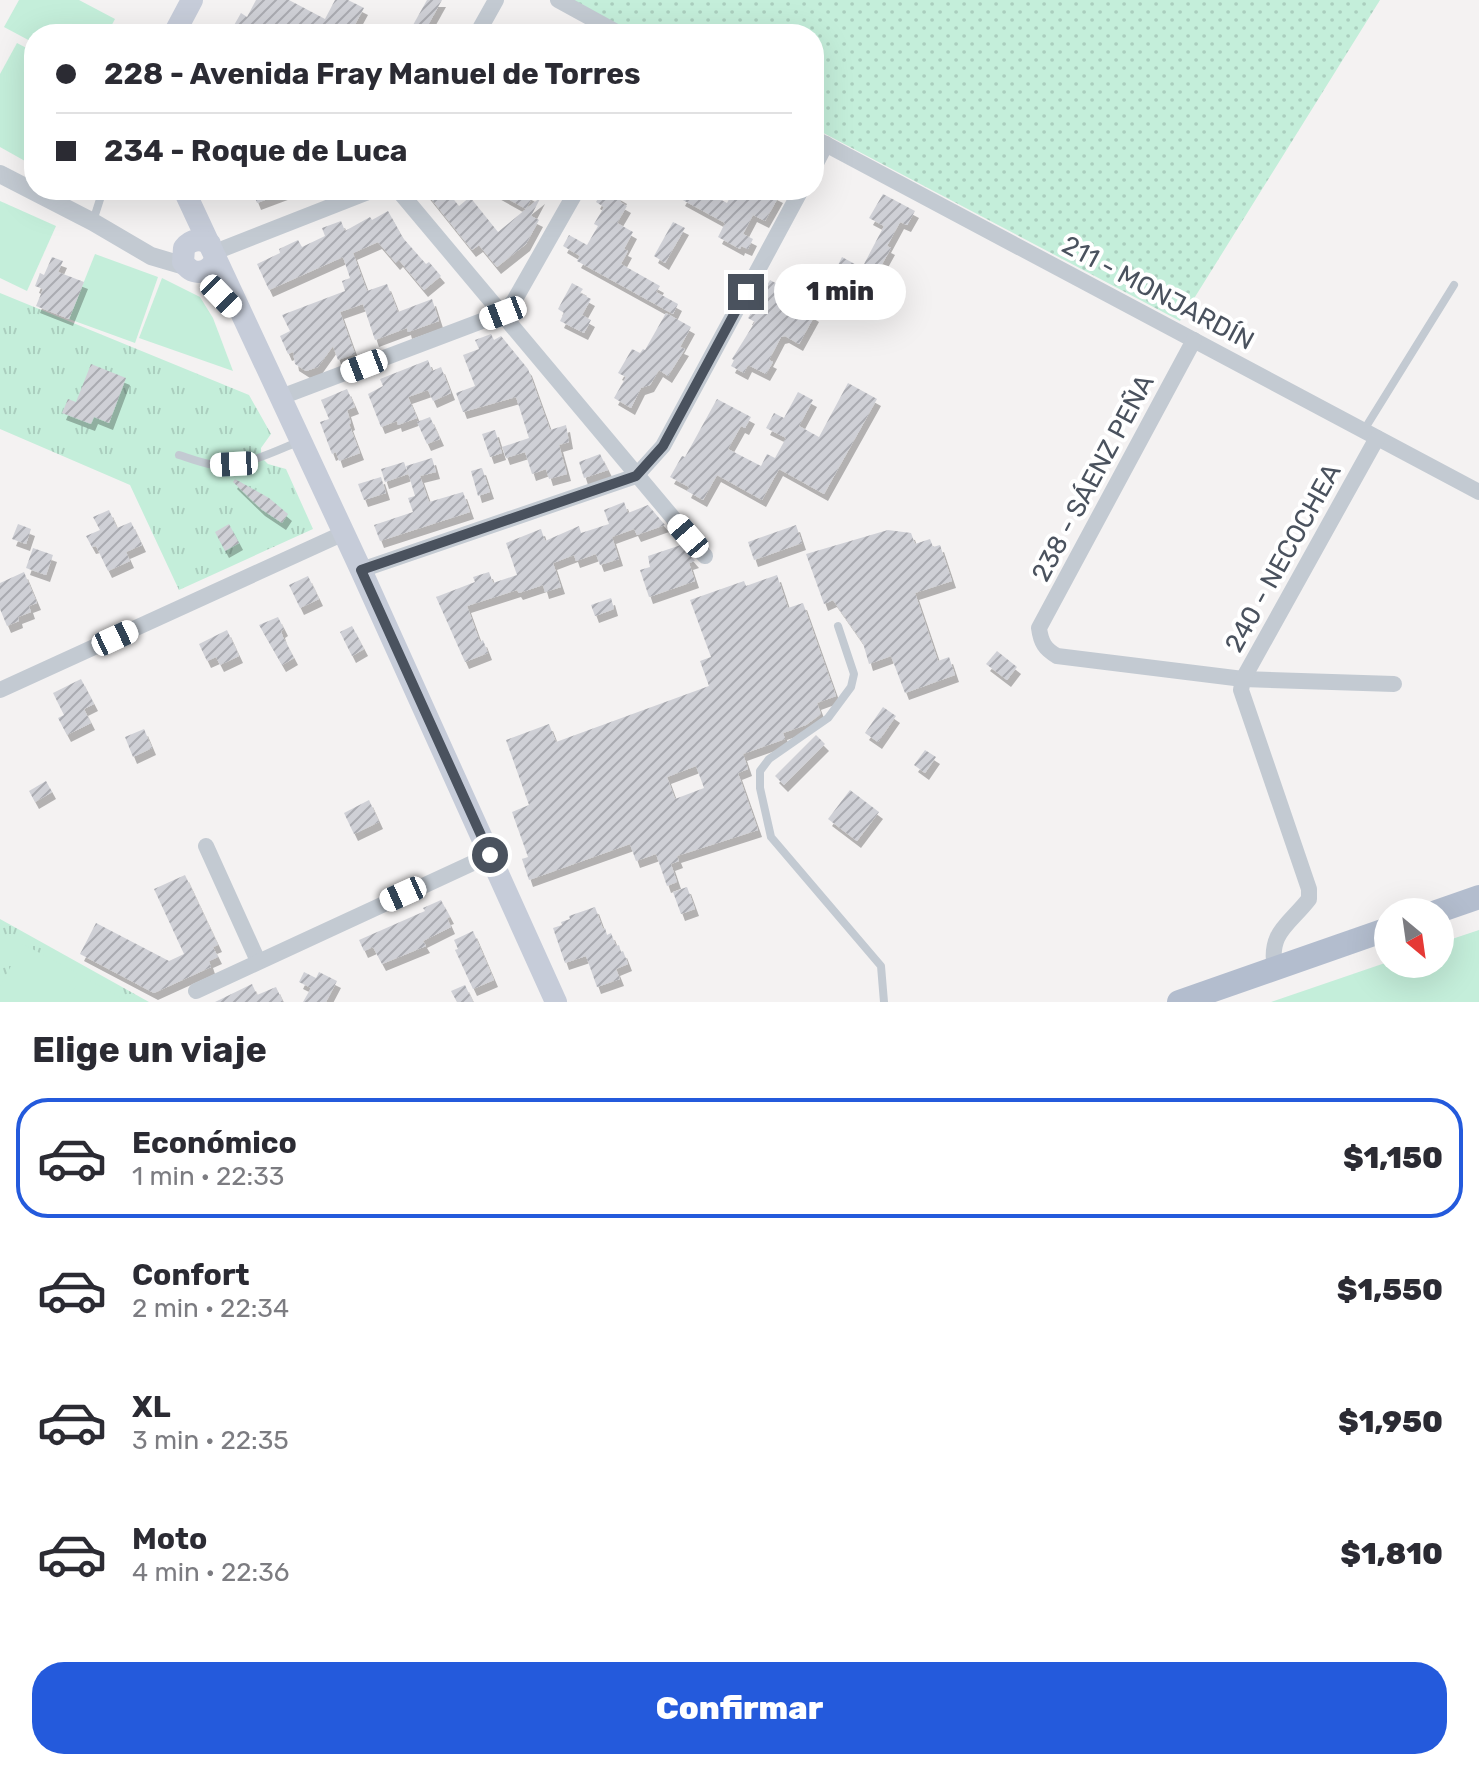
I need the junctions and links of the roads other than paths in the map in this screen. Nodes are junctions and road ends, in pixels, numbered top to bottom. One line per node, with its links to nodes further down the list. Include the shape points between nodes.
1 (192, 0): 4 (main road)
2 (496, 0): 5 (street)
3 (558, 0): 6 (street)
4 (179, 24)
5 (483, 24)
6 (602, 24)
7 (824, 143): 24 (street, 211 - MONJARDÍN)
8 (0, 174): 9 (street)
9 (24, 186)
10 (50, 200): 18 (street)
11 (100, 200): 18 (lane)
12 (188, 200): 19 (main road)
13 (188, 200): 20 (main road)
14 (347, 200): 19 (street)
15 (407, 200): 22 (street)
16 (571, 200): 22 (street)
17 (796, 200): 29 (street, via 663,446)
18 (93, 222): 20 (street, via 151,256)
19 (214, 252): 20 (main road, via 196,240); 20 (main road, via 205,272); 23 (main road)
20 (188, 258): 23 (main road)
21 (1454, 285): 26 (lane)
22 (503, 313): 25 (street); 29 (street)
23 (245, 322): 25 (main road)
24 (1194, 340): 26 (street, 211 - MONJARDÍN); 35 (street, 238 - SÁENZ PEÑA, via 1039,628 1046,650 1057,656)
25 (281, 397): 27 (main road)
26 (1370, 434): 30 (street, 211 - MONJARDÍN); 35 (street, 240 - NECOCHEA)
27 (301, 441): 28 (lane, via 234,464 212,465); 31 (main road)
28 (179, 455)
29 (636, 476): 32 (street); 33 (street)
30 (1479, 492)
31 (344, 533): 33 (main road); 37 (street)
32 (705, 556)
33 (361, 570): 39 (main road)
34 (838, 626): 47 (lane, via 854,674 851,687 828,718 769,759 760,771 760,788 771,837 881,966)
35 (1243, 679): 36 (street); 44 (street, 240 - NECOCHEA, via 1241,690 1309,889 1309,899 1276,937)
36 (1394, 684)
37 (0, 690)
38 (206, 846): 43 (street)
39 (490, 855): 43 (street); 46 (main road)
40 (1479, 897): 41 (main road)
41 (1454, 906)
42 (1374, 934): 44 (main road)
43 (258, 961): 45 (street)
44 (1275, 969): 48 (main road)
45 (196, 991)
46 (556, 1002)
47 (884, 1002)
48 (1179, 1002)

